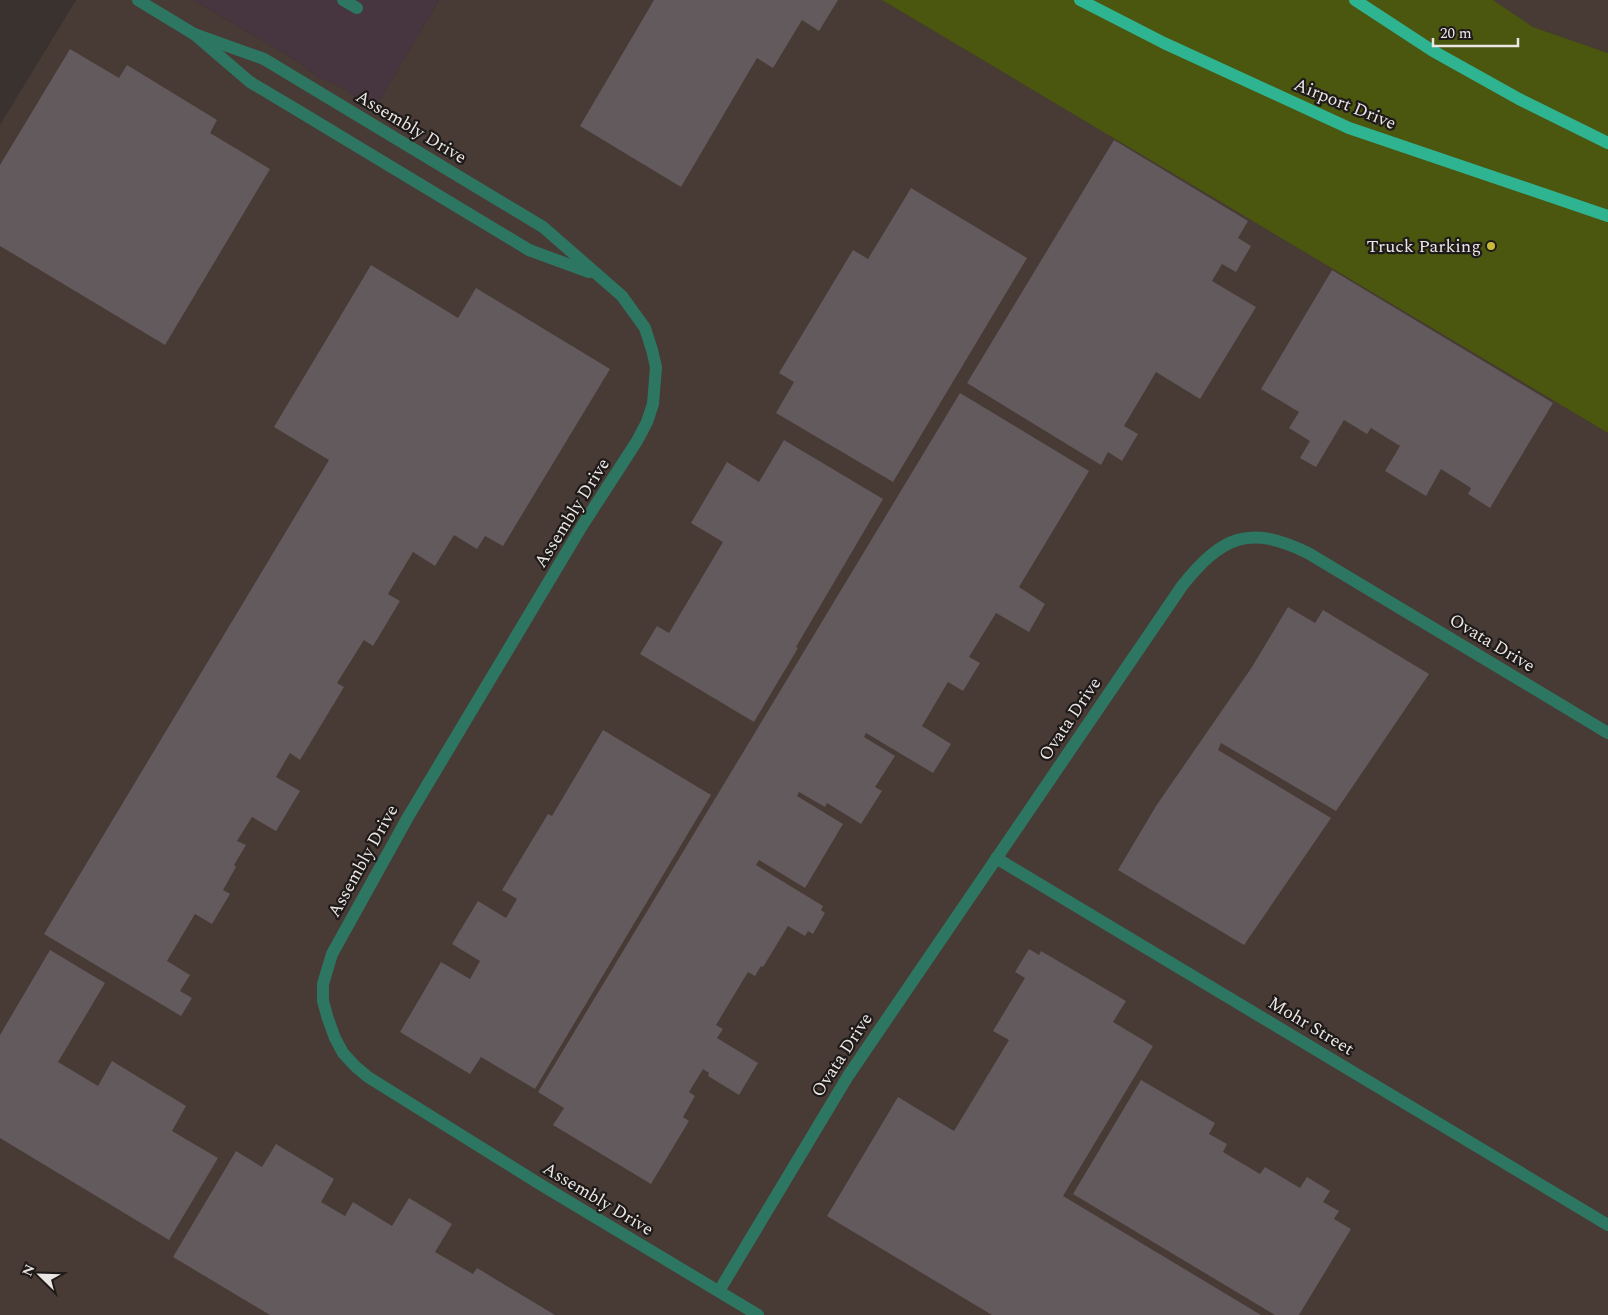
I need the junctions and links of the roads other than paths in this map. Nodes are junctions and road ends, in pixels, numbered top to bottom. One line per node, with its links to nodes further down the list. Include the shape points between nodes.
1 (138, 0): 6 (street, Assembly Drive)
2 (343, 0): 5 (street)
3 (1080, 0): 8 (main road, Airport Drive, via 1164,43 1349,128)
4 (1355, 0): 7 (main road, via 1442,56 1519,100)
5 (357, 8)
6 (194, 34): 9 (street, Assembly Drive, via 250,82 529,250); 9 (street, Assembly Drive, via 264,59 543,227)
7 (1608, 144)
8 (1608, 216)
9 (596, 274): 13 (street, Assembly Drive, via 622,296 645,328 656,367 653,404 647,422 398,834 332,954 323,984 323,1001 335,1038 354,1066 538,1183)
10 (1608, 733): 11 (street, Ovata Drive, via 1308,553 1286,542 1250,537 1232,541 1215,550 1198,565)
11 (996, 858): 12 (street, Mohr Street); 13 (street, Ovata Drive, via 848,1076)
12 (1608, 1225)
13 (719, 1291): 14 (street, Assembly Drive)
14 (758, 1315)

